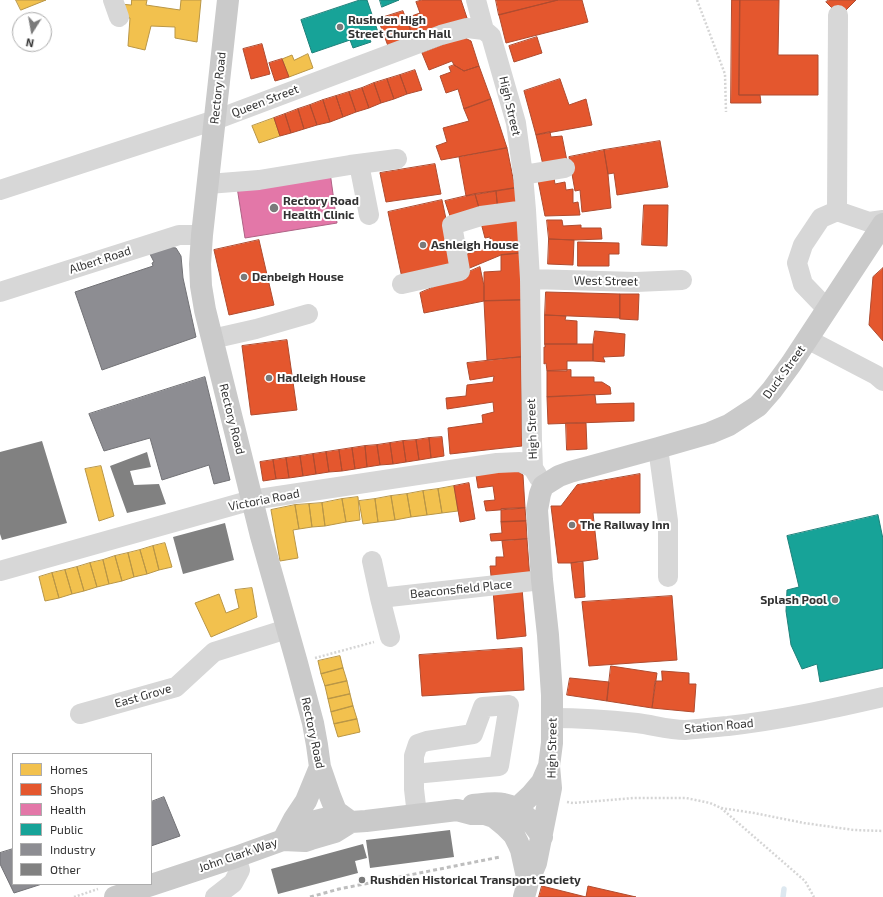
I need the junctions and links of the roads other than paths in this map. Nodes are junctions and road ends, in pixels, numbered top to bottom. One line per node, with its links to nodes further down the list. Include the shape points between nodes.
1 (228, 0): 5 (main road, Rectory Road)
2 (476, 0): 4 (street, High Street)
3 (838, 16): 13 (street)
4 (484, 30): 5 (street, Queen Street, via 467,28 441,35); 9 (street, High Street, via 491,36 516,123)
5 (214, 120): 10 (main road, Rectory Road); 11 (street, Queen Street)
6 (396, 159): 7 (street)
7 (359, 164): 10 (street, via 259,180); 14 (street)
8 (565, 168): 9 (street)
9 (523, 174): 12 (street, High Street)
10 (208, 184): 17 (main road, Rectory Road)
11 (0, 190)
12 (526, 210): 18 (street, High Street); 20 (street, via 482,216 452,225 460,270)
13 (837, 211): 15 (street, via 869,222); 22 (street, via 821,218 803,245 797,263 803,284)
14 (369, 215)
15 (883, 220)
16 (883, 224): 22 (main road, Duck Street)
17 (202, 235): 21 (street, Albert Road, via 179,235); 24 (main road, Rectory Road, via 201,286)
18 (530, 279): 19 (street, West Street, via 636,282); 28 (street, High Street, via 532,441)
19 (682, 280)
20 (402, 284)
21 (0, 292)
22 (826, 309): 25 (main road, Duck Street)
23 (308, 314): 24 (street)
24 (212, 338): 29 (main road, Rectory Road)
25 (807, 339): 26 (street); 27 (main road, Duck Street, via 758,406 729,425 710,433)
26 (883, 381)
27 (658, 448): 28 (main road, Duck Street, via 559,476); 32 (street, via 668,521)
28 (538, 477): 29 (street, Victoria Road, via 520,462 497,463); 33 (main road, High Street, via 540,494 537,510)
29 (252, 500): 31 (street, Victoria Road); 35 (main road, Rectory Road)
30 (372, 561): 34 (street)
31 (0, 571)
32 (668, 577)
33 (542, 580): 34 (street, Beaconsfield Place); 39 (main road, High Street, via 548,635)
34 (380, 598): 36 (street)
35 (287, 629): 38 (street, East Grove, via 214,652 176,687); 41 (main road, Rectory Road, via 313,723)
36 (390, 637)
37 (883, 697): 39 (street, Station Road, via 817,712 701,729 668,729 609,720)
38 (80, 714)
39 (552, 718): 40 (main road, High Street)
40 (549, 766): 43 (main road, via 537,789); 48 (main road, High Street, via 551,788)
41 (320, 767): 47 (main road, Rectory Road, via 336,811); 49 (main road, John Clark Way, via 306,800)
42 (414, 774): 42 (street, via 414,756 418,744 473,734 483,707 509,705 499,766); 45 (street)
43 (516, 809): 44 (main road, via 505,804 491,803 468,805); 46 (main road); 48 (main road, via 528,818)
44 (457, 810): 45 (main road); 46 (main road)
45 (417, 815): 47 (main road)
46 (494, 817): 53 (main road, via 514,835 518,843)
47 (351, 822): 49 (main road, via 335,832 305,841)
48 (542, 837): 53 (main road, High Street)
49 (284, 840): 50 (main road, John Clark Way)
50 (236, 857): 51 (main road, John Clark Way); 55 (street, via 240,870 233,883)
51 (152, 880)
52 (135, 885): 54 (main road, John Clark Way)
53 (526, 890)
54 (110, 892)
55 (215, 897)

